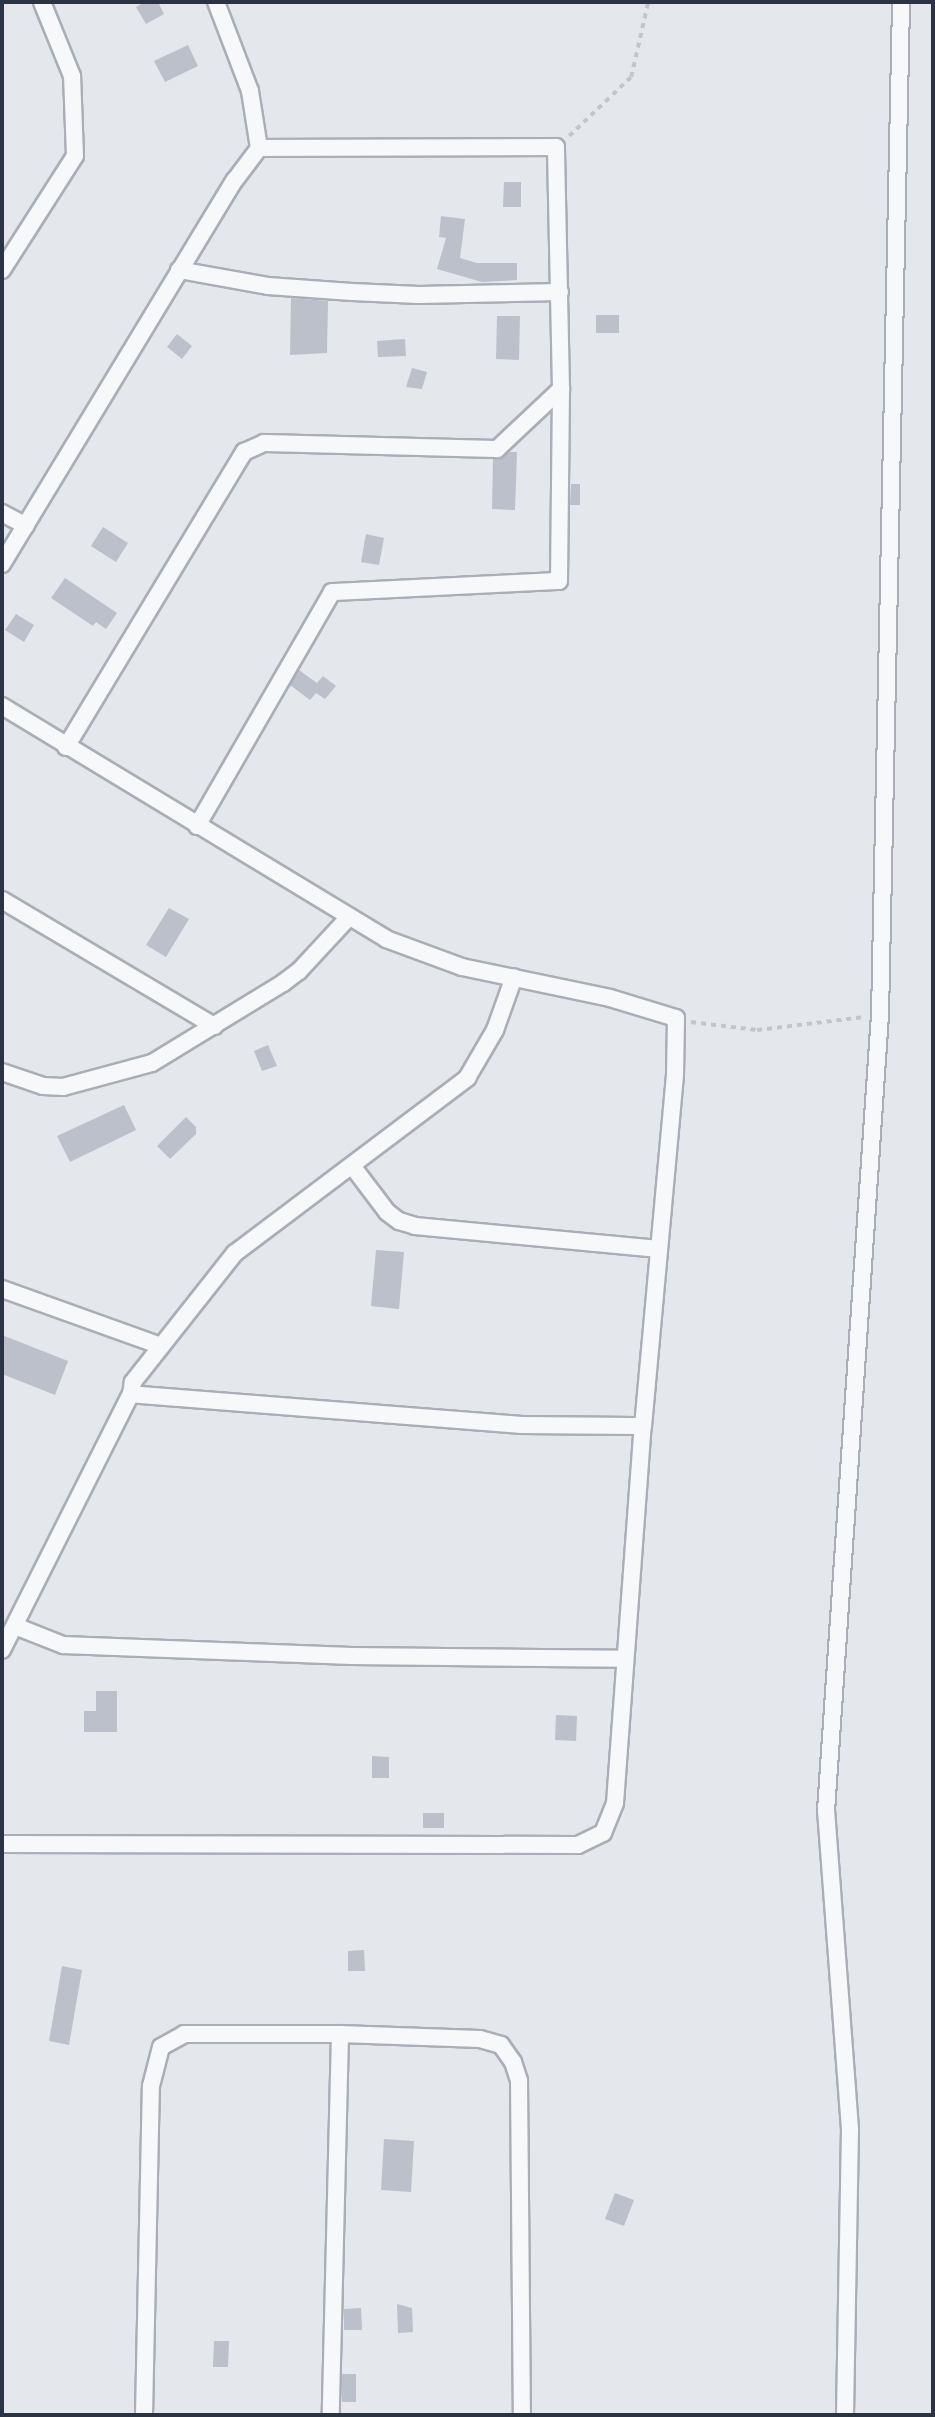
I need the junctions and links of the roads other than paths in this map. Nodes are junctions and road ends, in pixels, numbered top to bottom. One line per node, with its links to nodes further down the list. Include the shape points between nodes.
1 (42, 2): 5 (street, via 72,76 75,156)
2 (216, 2): 4 (street, via 250,91)
3 (901, 2): 34 (street, via 880,1015 826,1811 850,2129)
4 (259, 148): 6 (street); 7 (street, via 556,146)
5 (2, 270)
6 (179, 270): 7 (street, via 268,286 352,292); 10 (street)
7 (560, 292): 8 (street)
8 (561, 389): 13 (street, via 497,449 264,443 244,452); 14 (street, via 559,581 332,592)
9 (2, 513): 10 (street)
10 (26, 526): 11 (street)
11 (2, 564)
12 (2, 706): 13 (street)
13 (66, 747): 14 (street)
14 (197, 826): 16 (street)
15 (2, 900): 18 (street)
16 (349, 917): 17 (street, via 431,958); 18 (street, via 299,971)
17 (514, 977): 20 (street, via 495,1030 467,1078); 21 (street, via 676,1018)
18 (214, 1026): 19 (street, via 152,1063 84,1084 44,1086)
19 (2, 1072)
20 (353, 1167): 21 (street, via 387,1212 415,1226); 23 (street, via 235,1253)
21 (659, 1249): 25 (street)
22 (2, 1289): 23 (street)
23 (161, 1346): 24 (street, via 133,1382)
24 (131, 1394): 25 (street, via 522,1425); 26 (street)
25 (643, 1426): 28 (street)
26 (15, 1626): 27 (street); 28 (street, via 62,1645 352,1656)
27 (2, 1650)
28 (625, 1659): 29 (street, via 615,1803 603,1833 578,1845)
29 (2, 1844)
30 (340, 2034): 31 (street, via 184,2034 161,2047 151,2086); 32 (street); 33 (street, via 480,2039 501,2045 513,2062 519,2081)
31 (144, 2415)
32 (331, 2415)
33 (523, 2415)
34 (845, 2415)

